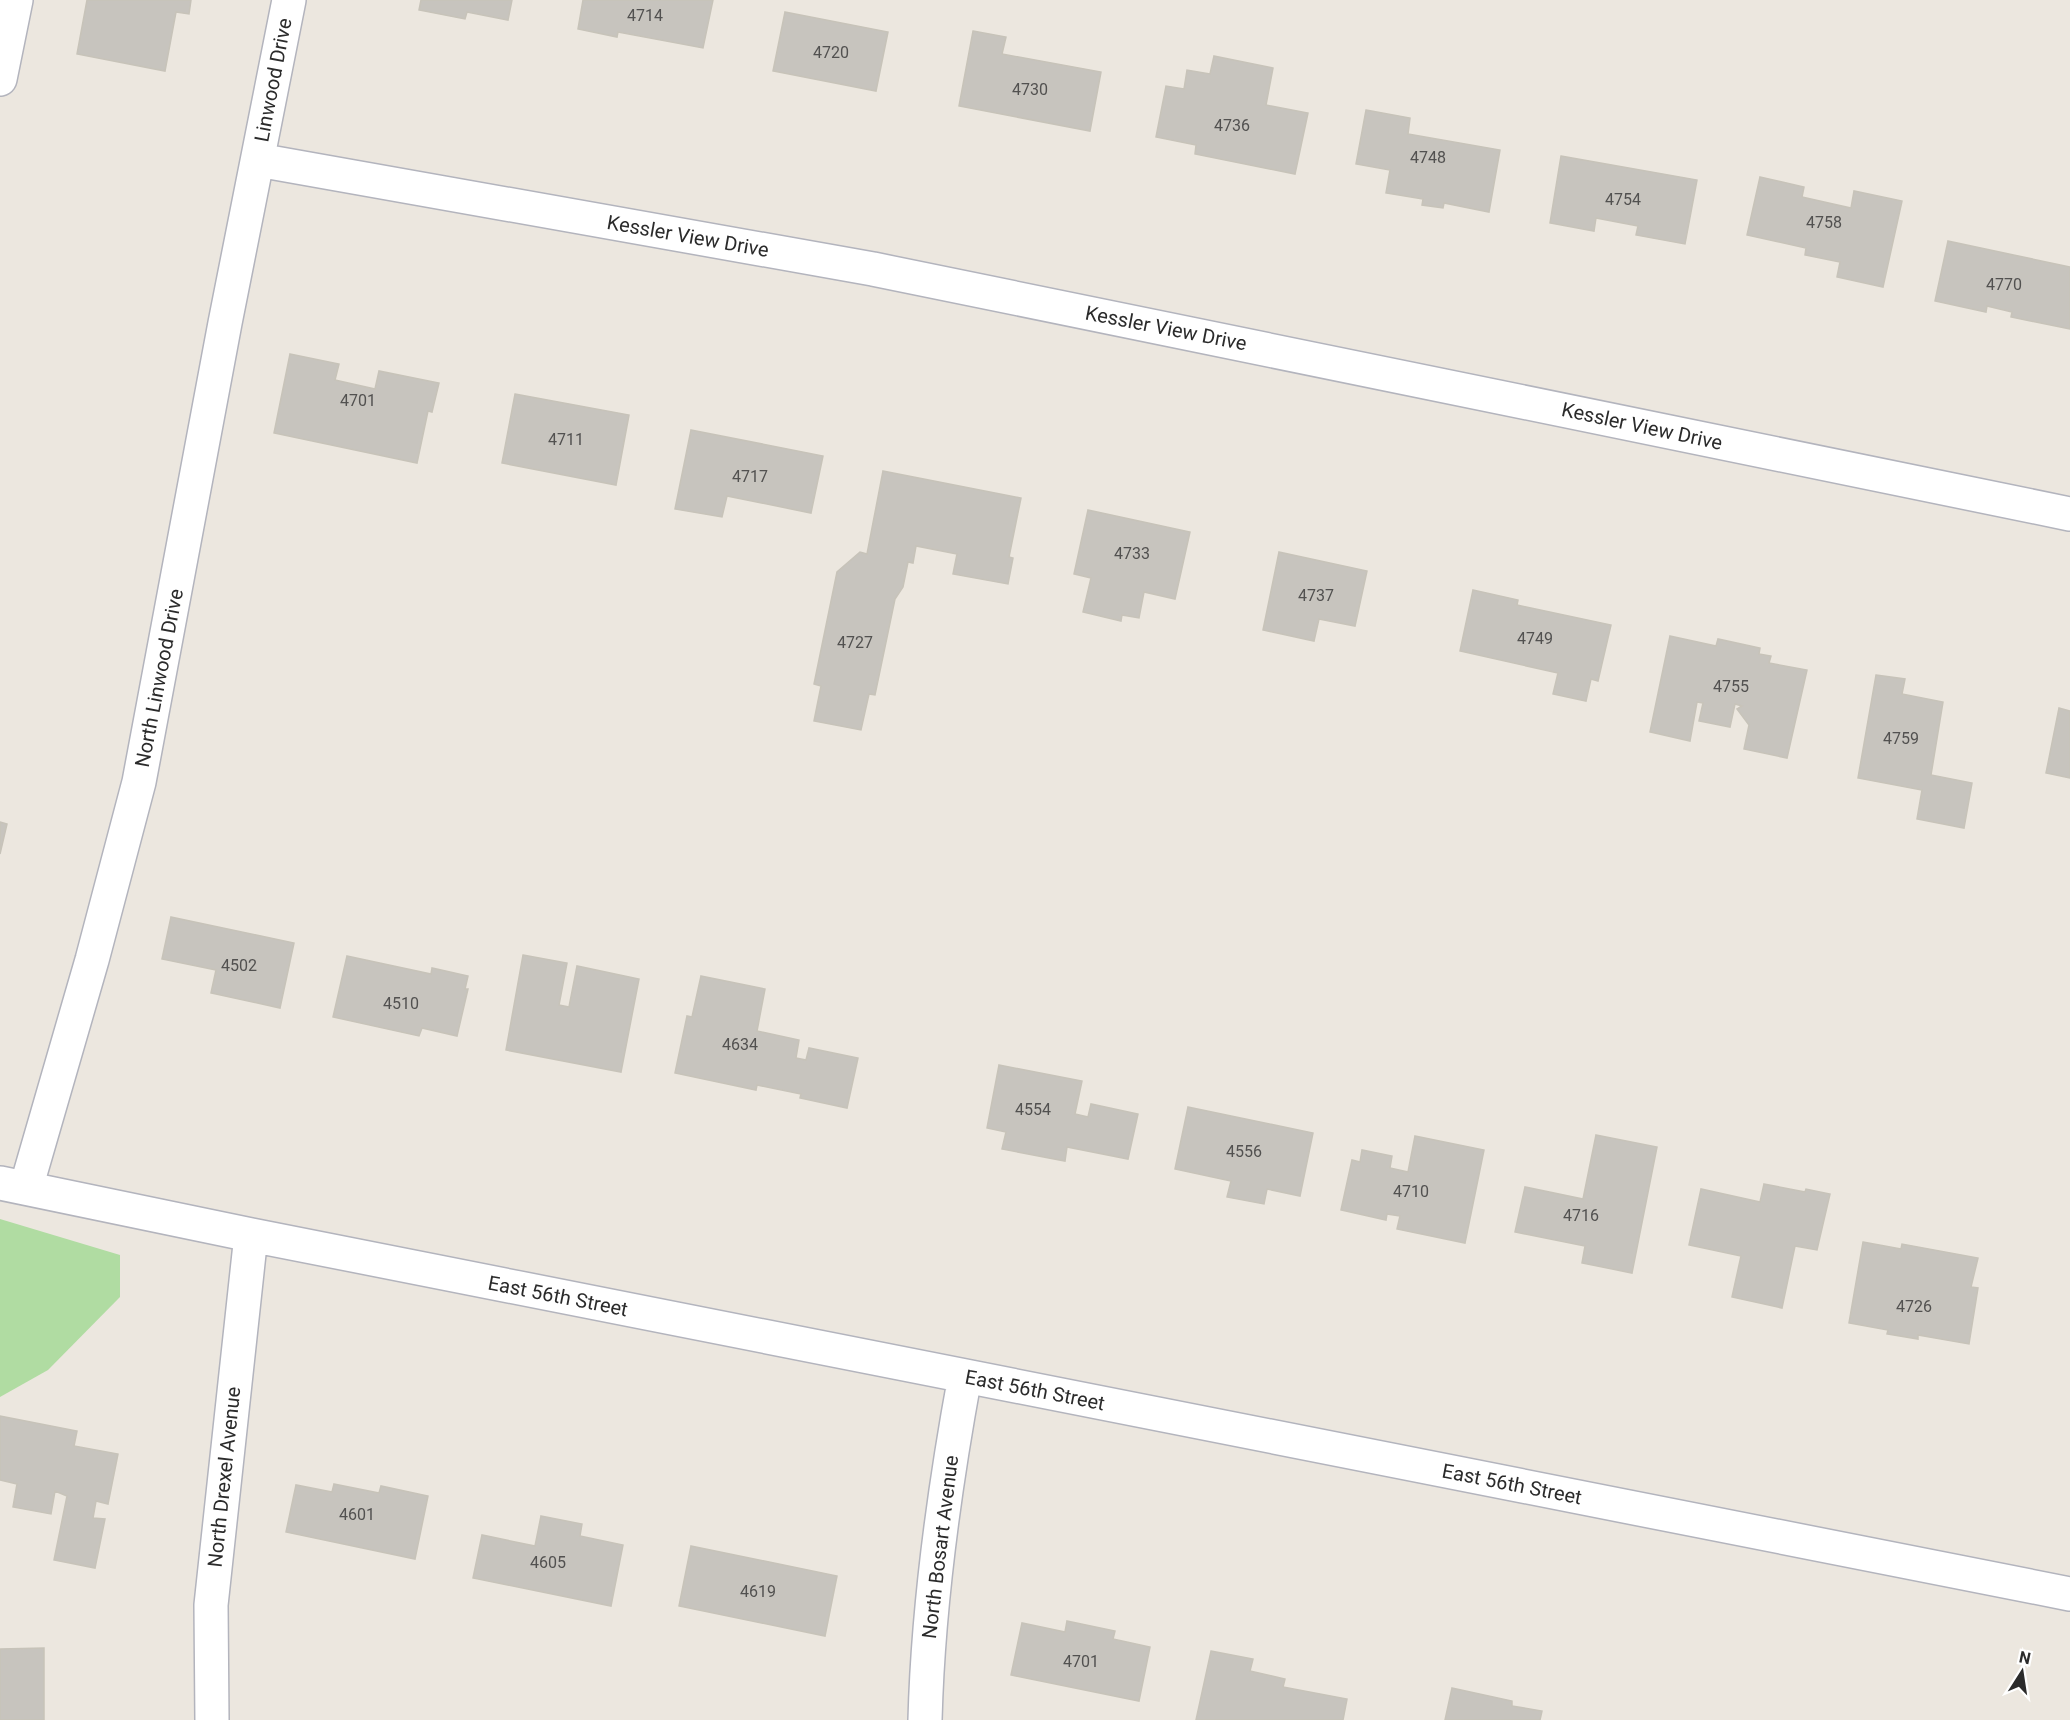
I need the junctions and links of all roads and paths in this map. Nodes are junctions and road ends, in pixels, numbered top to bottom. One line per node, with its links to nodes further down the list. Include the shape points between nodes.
1 (16, 0): 3 (street)
2 (289, 0): 4 (street, Linwood Drive)
3 (0, 79)
4 (258, 160): 5 (street, Kessler View Drive, via 873,269); 6 (street, North Linwood Drive, via 139,782 92,960)
5 (2070, 514)
6 (13, 1186): 7 (street, East 56th Street)
7 (251, 1235): 8 (street, East 56th Street); 10 (street, North Drexel Avenue, via 211,1605)
8 (965, 1376): 9 (street, East 56th Street); 11 (street, North Bosart Avenue, via 939,1533)
9 (2070, 1594)
10 (212, 1720)
11 (925, 1720)

